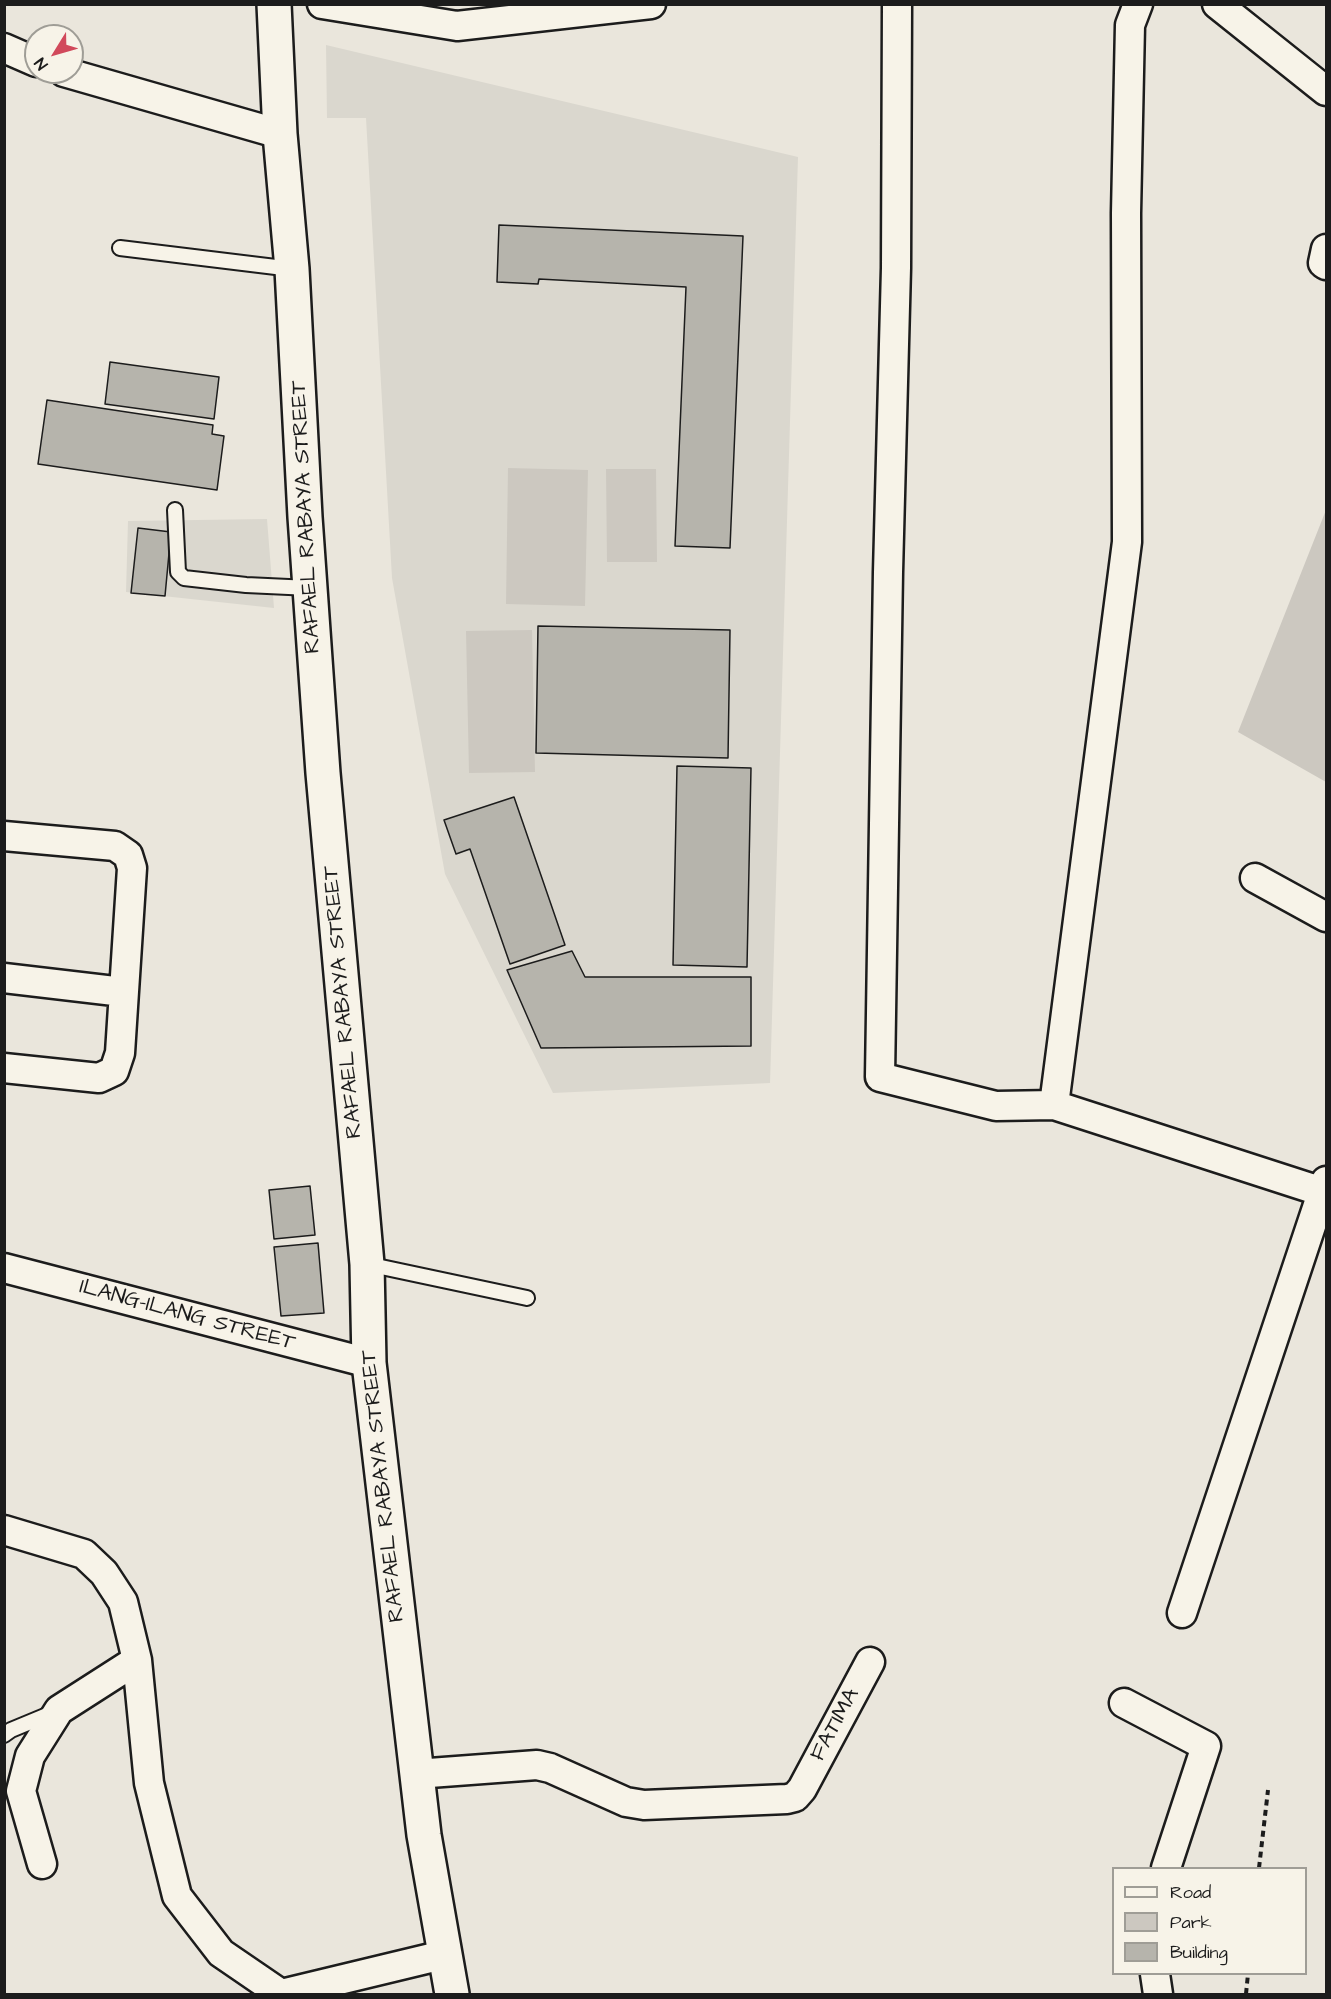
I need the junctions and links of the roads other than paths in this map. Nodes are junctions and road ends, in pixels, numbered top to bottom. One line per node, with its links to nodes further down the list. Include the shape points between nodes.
1 (274, 4): 11 (main road, RAFAEL RABAYA STREET)
2 (322, 4): 3 (street, via 457,26)
3 (651, 4)
4 (897, 4): 24 (street, via 896,268 880,1077 996,1106)
5 (1138, 4): 24 (street, via 1130,25 1126,213 1127,542)
6 (1217, 4): 10 (street)
7 (4, 48): 8 (street)
8 (24, 57)
9 (84, 78): 11 (street)
10 (1326, 91)
11 (280, 134): 15 (main road, RAFAEL RABAYA STREET)
12 (120, 248): 15 (lane)
13 (1326, 249): 14 (street)
14 (1326, 265)
15 (292, 268): 17 (main road, RAFAEL RABAYA STREET)
16 (175, 510): 17 (lane, via 178,572 184,578)
17 (310, 588): 26 (main road, RAFAEL RABAYA STREET)
18 (4, 836): 22 (street, via 115,846 128,855 132,868)
19 (1255, 878): 20 (street)
20 (1326, 916)
21 (4, 978): 22 (street)
22 (123, 992): 23 (street, via 120,1053 114,1071 99,1078)
23 (4, 1068)
24 (1054, 1105): 25 (street)
25 (1325, 1187): 31 (street)
26 (367, 1264): 28 (lane); 29 (main road, RAFAEL RABAYA STREET)
27 (4, 1269): 29 (street, ILANG-ILANG STREET)
28 (527, 1298)
29 (369, 1363): 37 (main road, RAFAEL RABAYA STREET)
30 (4, 1530): 32 (street, via 84,1554 104,1573 123,1602)
31 (1182, 1613)
32 (137, 1660): 35 (street); 40 (street, via 149,1783 177,1896 221,1953 281,1994)
33 (870, 1662): 37 (street, FATIMA, via 802,1789 787,1799 644,1805 627,1802 537,1766)
34 (1124, 1703): 39 (street, via 1206,1746)
35 (59, 1710): 36 (lane); 38 (street, via 30,1756 21,1791)
36 (4, 1734)
37 (416, 1774): 40 (main road, RAFAEL RABAYA STREET)
38 (42, 1864)
39 (1167, 1867)
40 (443, 1955): 42 (main road, RAFAEL RABAYA STREET)
41 (1155, 1975): 43 (street)
42 (452, 1995)
43 (1158, 1995)

